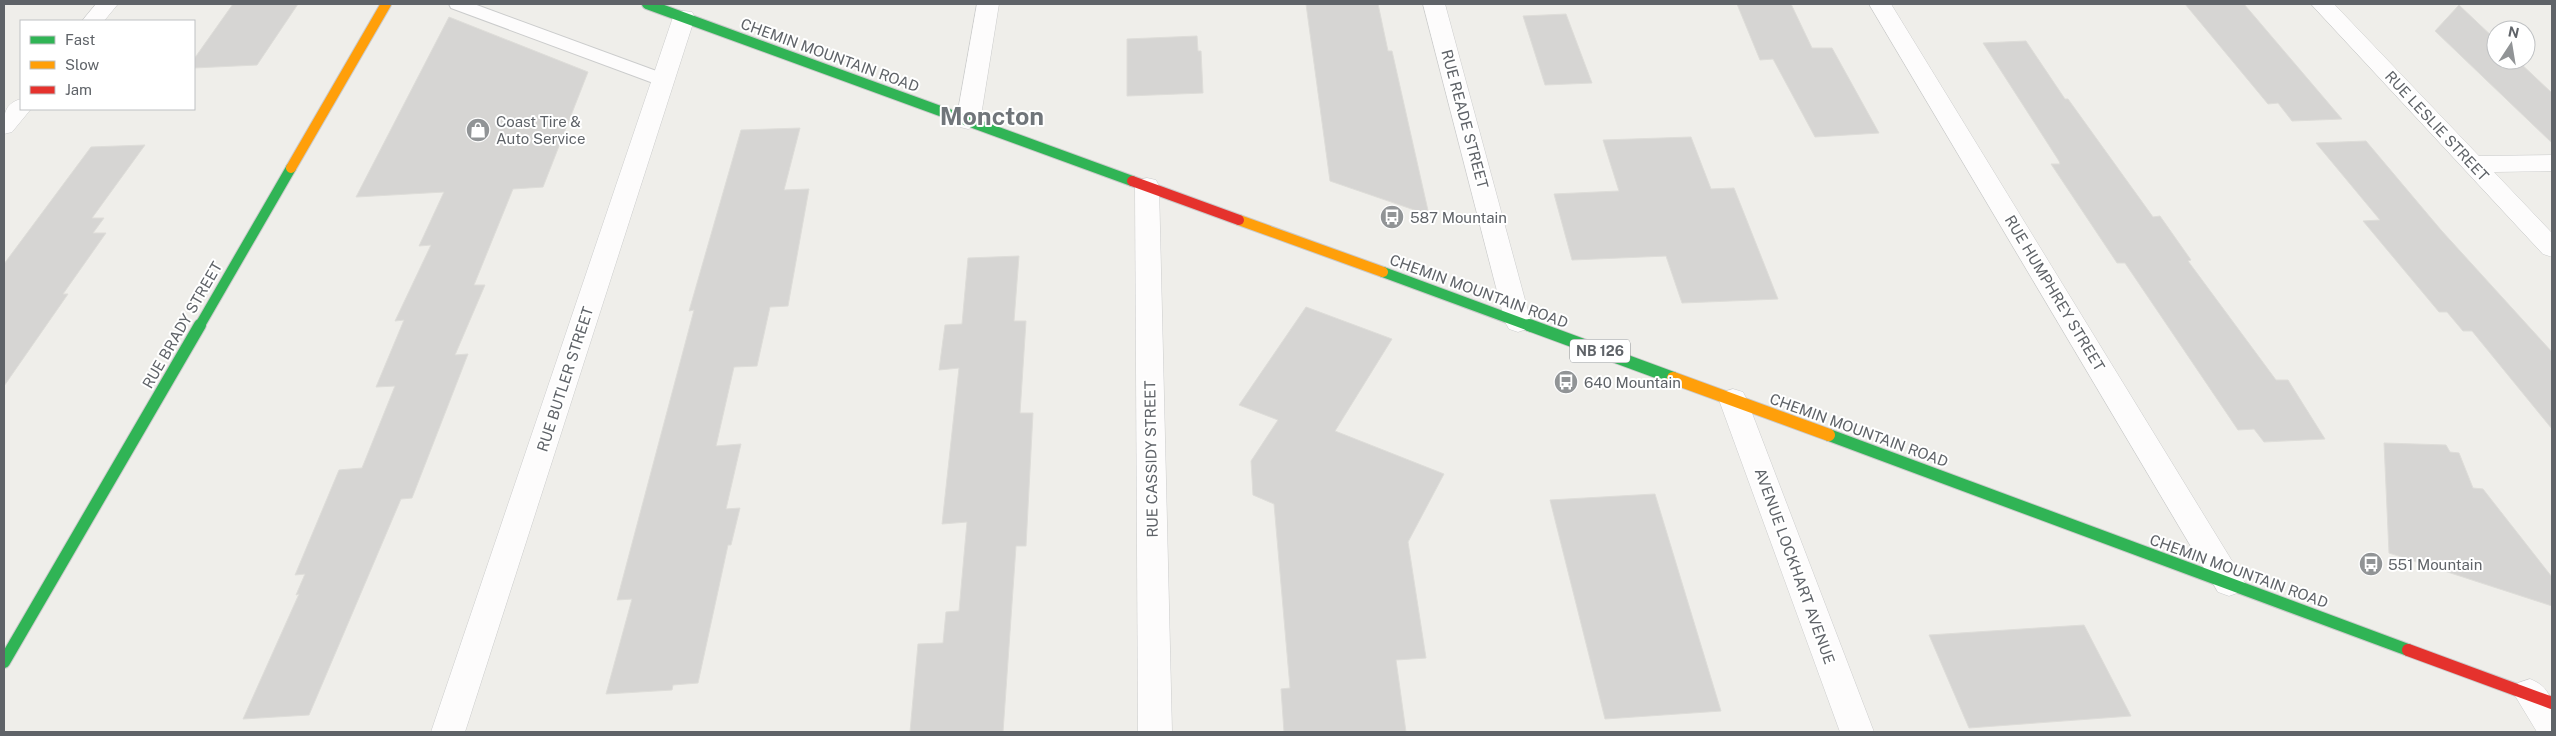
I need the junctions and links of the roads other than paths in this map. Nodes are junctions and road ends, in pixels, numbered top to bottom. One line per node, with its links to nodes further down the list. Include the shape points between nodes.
1 (108, 4): 9 (street)
2 (386, 4): 22 (main road, RUE BRADY STREET)
3 (458, 4): 11 (lane)
4 (647, 4): 10 (main road, CHEMIN MOUNTAIN ROAD / NB 126)
5 (988, 4): 13 (street)
6 (1434, 4): 19 (street, RUE READE STREET)
7 (1880, 4): 21 (street, RUE HUMPHREY STREET)
8 (2322, 4): 16 (street, RUE LESLIE STREET)
9 (94, 20)
10 (682, 21): 11 (street, RUE BUTLER STREET); 13 (main road, CHEMIN MOUNTAIN ROAD / NB 126)
11 (663, 80): 25 (street, RUE BUTLER STREET)
12 (20, 107): 14 (street)
13 (968, 122): 17 (main road, CHEMIN MOUNTAIN ROAD / NB 126)
14 (4, 127)
15 (2552, 163): 16 (street)
16 (2472, 164): 18 (street, RUE LESLIE STREET)
17 (1147, 186): 19 (main road, CHEMIN MOUNTAIN ROAD / NB 126); 26 (street, RUE CASSIDY STREET)
18 (2552, 248)
19 (1518, 322): 20 (main road, CHEMIN MOUNTAIN ROAD / NB 126)
20 (1733, 400): 21 (main road, CHEMIN MOUNTAIN ROAD / NB 126); 27 (street, AVENUE LOCKHART AVENUE)
21 (2229, 583): 23 (main road, CHEMIN MOUNTAIN ROAD / NB 126)
22 (4, 662)
23 (2541, 698): 24 (street)
24 (2552, 726)
25 (448, 732)
26 (1154, 732)
27 (1857, 732)

